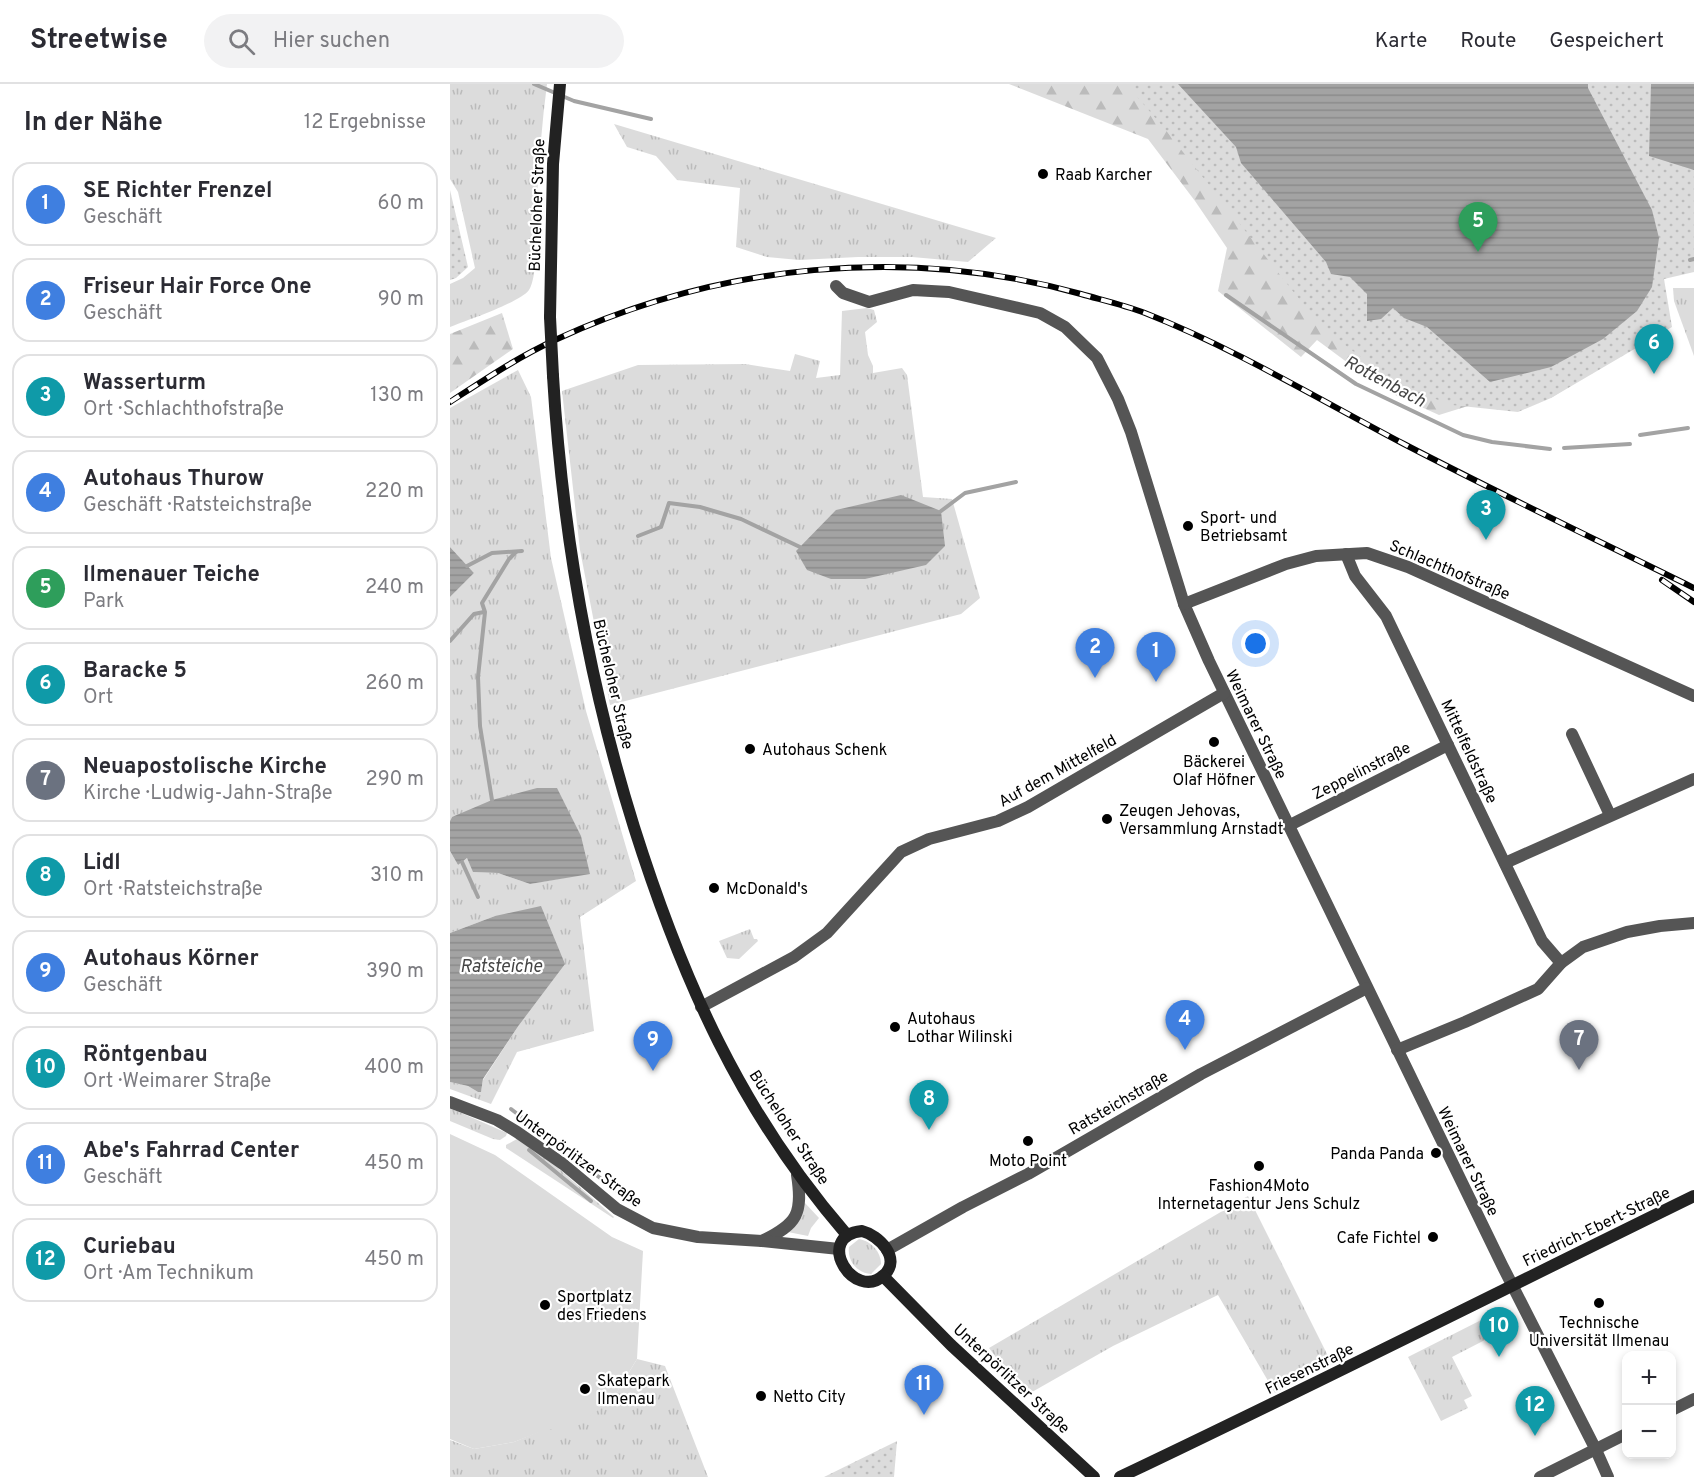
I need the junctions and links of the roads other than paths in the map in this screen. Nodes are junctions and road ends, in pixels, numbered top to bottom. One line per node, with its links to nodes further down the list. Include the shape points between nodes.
1 (560, 84): 16 (main road, Bücheloher Straße, bridge, via 550,223 550,317 565,512 584,630 613,756 647,869)
2 (836, 286): 4 (street, Weimarer Straße, via 843,293 869,302 913,290 949,292 1040,313 1065,327 1097,358 1118,399)
3 (1346, 554): 4 (street, Schlachthofstraße, via 1316,556 1287,564); 6 (street, Schlachthofstraße, via 1367,553 1408,567); 8 (street, Mittelfeldstraße, via 1355,576 1386,616)
4 (1185, 604): 5 (street, Weimarer Straße)
5 (1224, 693): 11 (street, Weimarer Straße); 16 (street, Auf dem Mittelfeld, via 1028,807 998,821 929,839 901,852 827,933 794,957)
6 (1694, 696)
7 (1572, 734): 10 (street)
8 (1448, 745): 11 (street, Zeppelinstraße); 12 (street, Mittelfeldstraße)
9 (1694, 779): 10 (street)
10 (1610, 815): 12 (street)
11 (1288, 826): 15 (street, Weimarer Straße)
12 (1505, 863): 14 (street, Mittelfeldstraße, via 1542,941)
13 (1694, 923): 14 (street, via 1604,939 1583,947)
14 (1561, 963): 17 (street, via 1538,989)
15 (1367, 988): 17 (street, Weimarer Straße); 24 (street, Ratsteichstraße, via 1201,1074)
16 (701, 1007): 19 (main road, Bücheloher Straße, via 733,1071)
17 (1397, 1050): 26 (street, Weimarer Straße)
18 (450, 1102): 22 (street, Unterpörlitzer Straße, via 518,1132 617,1209 648,1226 698,1237)
19 (797, 1174): 21 (main road, Bücheloher Straße); 22 (street, via 797,1212 784,1229)
20 (1694, 1197): 26 (main road, Friedrich-Ebert-Straße)
21 (847, 1235): 23 (main road); 24 (main road, via 871,1233)
22 (762, 1241): 23 (street, Unterpörlitzer Straße)
23 (839, 1249): 25 (main road, via 839,1258 856,1279 864,1282)
24 (887, 1250): 25 (main road, via 890,1262)
25 (883, 1276): 32 (main road, Unterpörlitzer Straße, via 951,1345)
26 (1512, 1285): 30 (street, Weimarer Straße); 31 (main road, Friesenstraße)
27 (1694, 1399): 28 (street)
28 (1676, 1408)
29 (1622, 1436): 30 (street)
30 (1596, 1450): 35 (street); 36 (street, Weimarer Straße)
31 (1156, 1460): 33 (main road, Friesenstraße); 34 (main road)
32 (1094, 1477)
33 (1120, 1477)
34 (1147, 1477)
35 (1540, 1477)
36 (1608, 1477)

